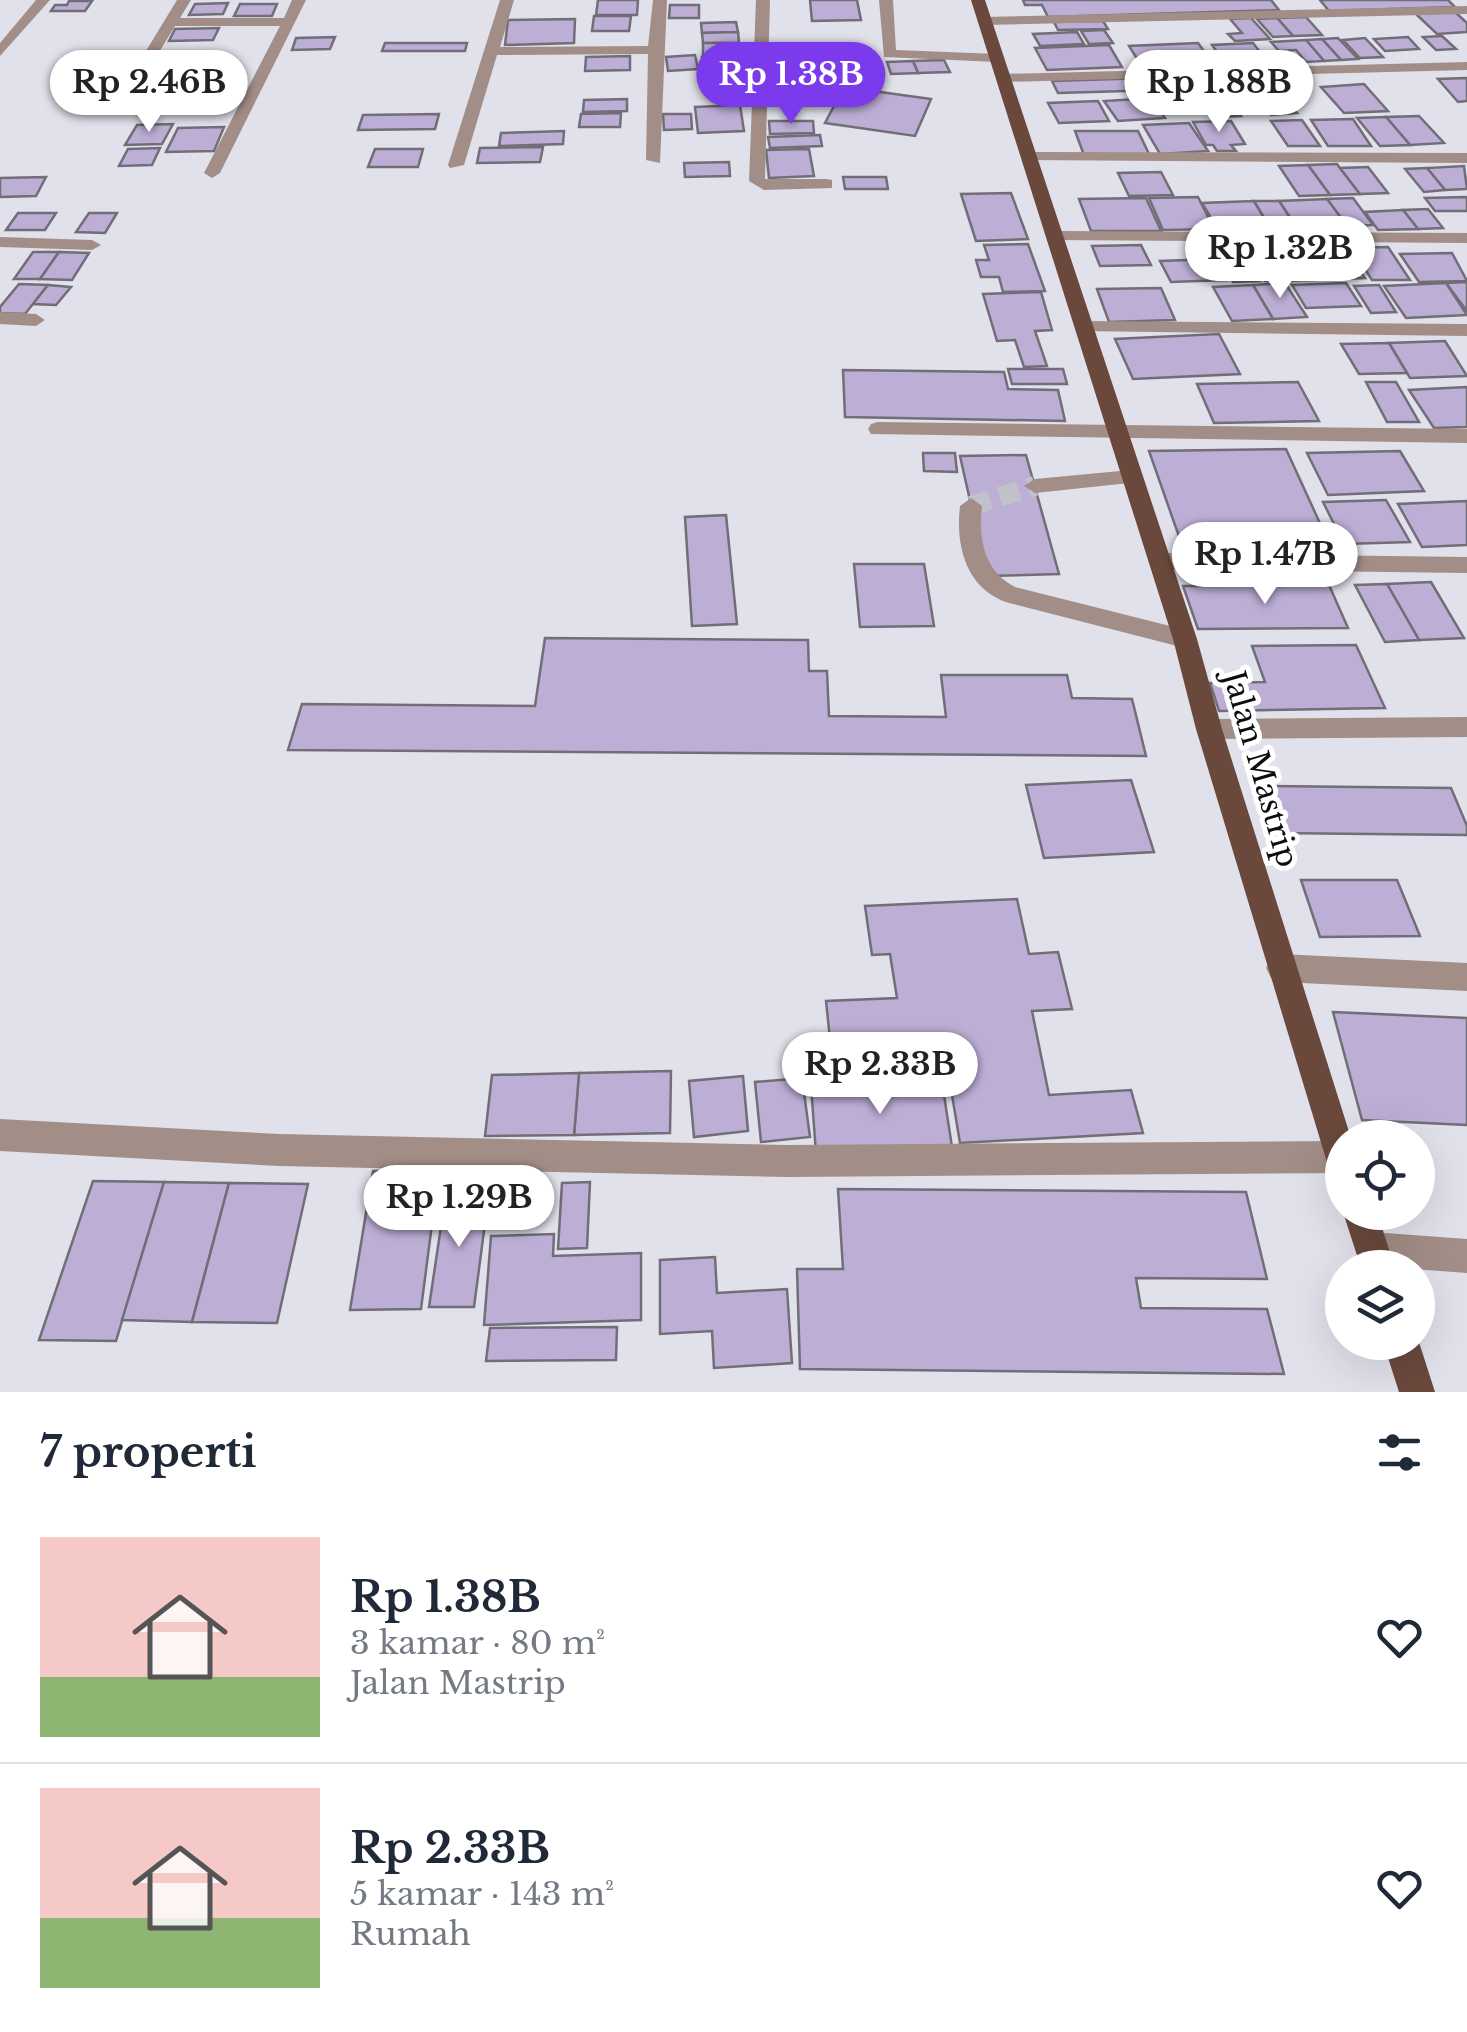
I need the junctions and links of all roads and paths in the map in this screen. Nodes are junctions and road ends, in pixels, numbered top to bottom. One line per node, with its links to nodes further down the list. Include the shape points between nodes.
1 (43, 0): 14 (street)
2 (184, 0): 10 (street)
3 (300, 0): 11 (street)
4 (507, 0): 13 (street)
5 (660, 0): 12 (street)
6 (764, 0): 23 (street, via 757,180)
7 (886, 0): 17 (street, via 889,54)
8 (981, 10): 9 (street); 17 (main road, Jalan Mastrip)
9 (1467, 10)
10 (171, 22): 11 (street); 15 (street)
11 (289, 22): 22 (street)
12 (656, 50): 13 (street); 20 (street)
13 (492, 51): 21 (street)
14 (0, 52)
15 (145, 64)
16 (1467, 66): 17 (street)
17 (1000, 68): 18 (main road, Jalan Mastrip)
18 (1031, 157): 19 (street); 24 (main road, Jalan Mastrip)
19 (1467, 158)
20 (654, 160)
21 (456, 165)
22 (212, 173)
23 (826, 184)
24 (1056, 236): 25 (street); 30 (main road, Jalan Mastrip)
25 (1467, 238)
26 (0, 242): 27 (street)
27 (92, 245)
28 (0, 318): 29 (street)
29 (36, 320)
30 (1084, 328): 31 (street); 33 (main road, Jalan Mastrip)
31 (1467, 330)
32 (878, 429): 33 (street)
33 (1115, 432): 34 (street); 35 (main road, Jalan Mastrip)
34 (1467, 436)
35 (1130, 477): 36 (street); 38 (main road, Jalan Mastrip)
36 (1035, 486)
37 (971, 506): 40 (street, via 972,533 990,584)
38 (1160, 561): 39 (street); 40 (main road, Jalan Mastrip)
39 (1467, 565)
40 (1185, 639): 42 (main road, Jalan Mastrip)
41 (1467, 727): 42 (street)
42 (1209, 729): 43 (main road, Jalan Mastrip)
43 (1281, 968): 44 (street); 45 (main road, Jalan Mastrip)
44 (1467, 977)
45 (1330, 1120)
46 (0, 1135): 47 (street, via 280,1150 786,1161)
47 (1325, 1158)
48 (1467, 1256): 49 (street)
49 (1435, 1257)
50 (1406, 1360): 51 (main road)
51 (1416, 1392)

